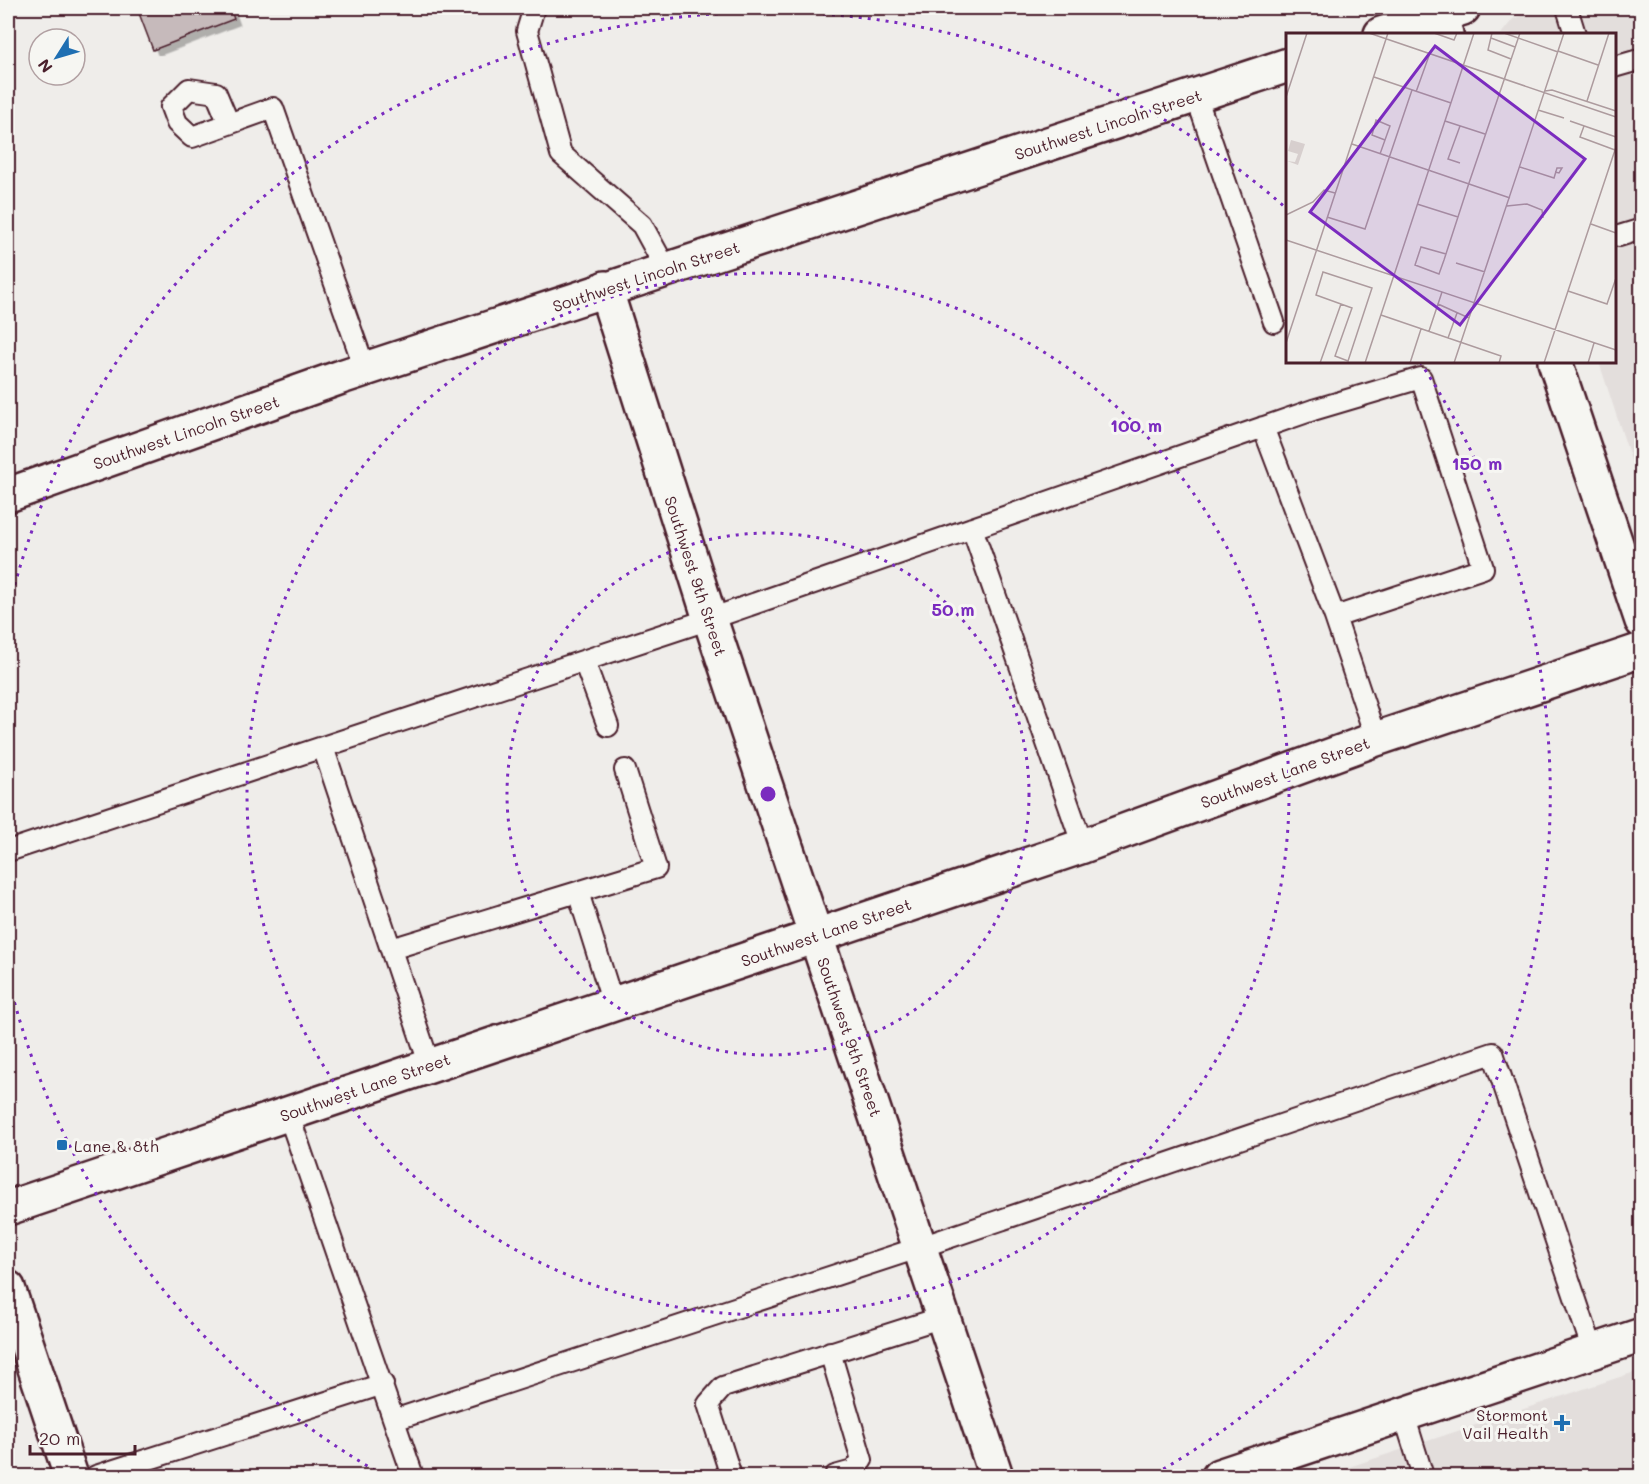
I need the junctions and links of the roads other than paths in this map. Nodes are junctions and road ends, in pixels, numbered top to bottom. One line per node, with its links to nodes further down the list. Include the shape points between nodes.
1 (534, 8): 13 (lane, via 527,31 561,154 642,225)
2 (1567, 8): 5 (lane)
3 (1447, 16): 4 (street)
4 (1385, 33)
5 (1575, 33)
6 (1641, 58): 8 (lane)
7 (1286, 65): 9 (street, Southwest Lincoln Street)
8 (1616, 66)
9 (1196, 96): 13 (street, Southwest Lincoln Street); 15 (lane)
10 (229, 124): 17 (lane, via 273,108)
11 (1641, 229): 12 (lane)
12 (1616, 232)
13 (666, 269): 14 (street, Southwest Lincoln Street)
14 (605, 288): 17 (street, Southwest Lincoln Street); 22 (street, Southwest 9th Street)
15 (1274, 322)
16 (1555, 363): 23 (street)
17 (365, 369): 19 (street, Southwest Lincoln Street)
18 (1263, 427): 20 (lane); 21 (lane); 21 (lane, via 1421,378 1483,568)
19 (8, 495)
20 (972, 528): 22 (lane); 30 (lane)
21 (1335, 617): 27 (lane)
22 (710, 619): 25 (lane); 33 (street, Southwest 9th Street)
23 (1641, 621)
24 (1641, 650): 27 (street, Southwest Lane Street)
25 (584, 661): 26 (lane); 28 (lane)
26 (608, 726)
27 (1376, 739): 30 (street, Southwest Lane Street)
28 (323, 747): 31 (lane); 34 (lane)
29 (625, 770): 32 (lane, via 656,868)
30 (1083, 846): 33 (street, Southwest Lane Street)
31 (8, 851)
32 (578, 892): 34 (lane); 35 (lane)
33 (816, 936): 35 (street, Southwest Lane Street); 39 (street, Southwest 9th Street)
34 (391, 949): 36 (lane)
35 (613, 1004): 36 (street, Southwest Lane Street)
36 (430, 1066): 37 (street, Southwest Lane Street)
37 (288, 1113): 38 (street, Southwest Lane Street); 45 (lane)
38 (8, 1208)
39 (921, 1247): 41 (street, Southwest 9th Street); 44 (lane, via 1493,1053); 47 (lane)
40 (8, 1288): 48 (street)
41 (943, 1317): 43 (lane); 53 (street, Southwest 9th Street)
42 (1641, 1335): 44 (street)
43 (830, 1352): 51 (lane, via 723,1387 708,1404); 52 (lane, via 862,1460 853,1471)
44 (1593, 1352): 46 (street)
45 (383, 1384): 47 (lane); 49 (lane)
46 (1404, 1414): 54 (street); 55 (lane)
47 (394, 1420): 50 (lane)
48 (71, 1476)
49 (96, 1476)
50 (413, 1476)
51 (731, 1476)
52 (835, 1476)
53 (996, 1476)
54 (1219, 1476)
55 (1423, 1476)

